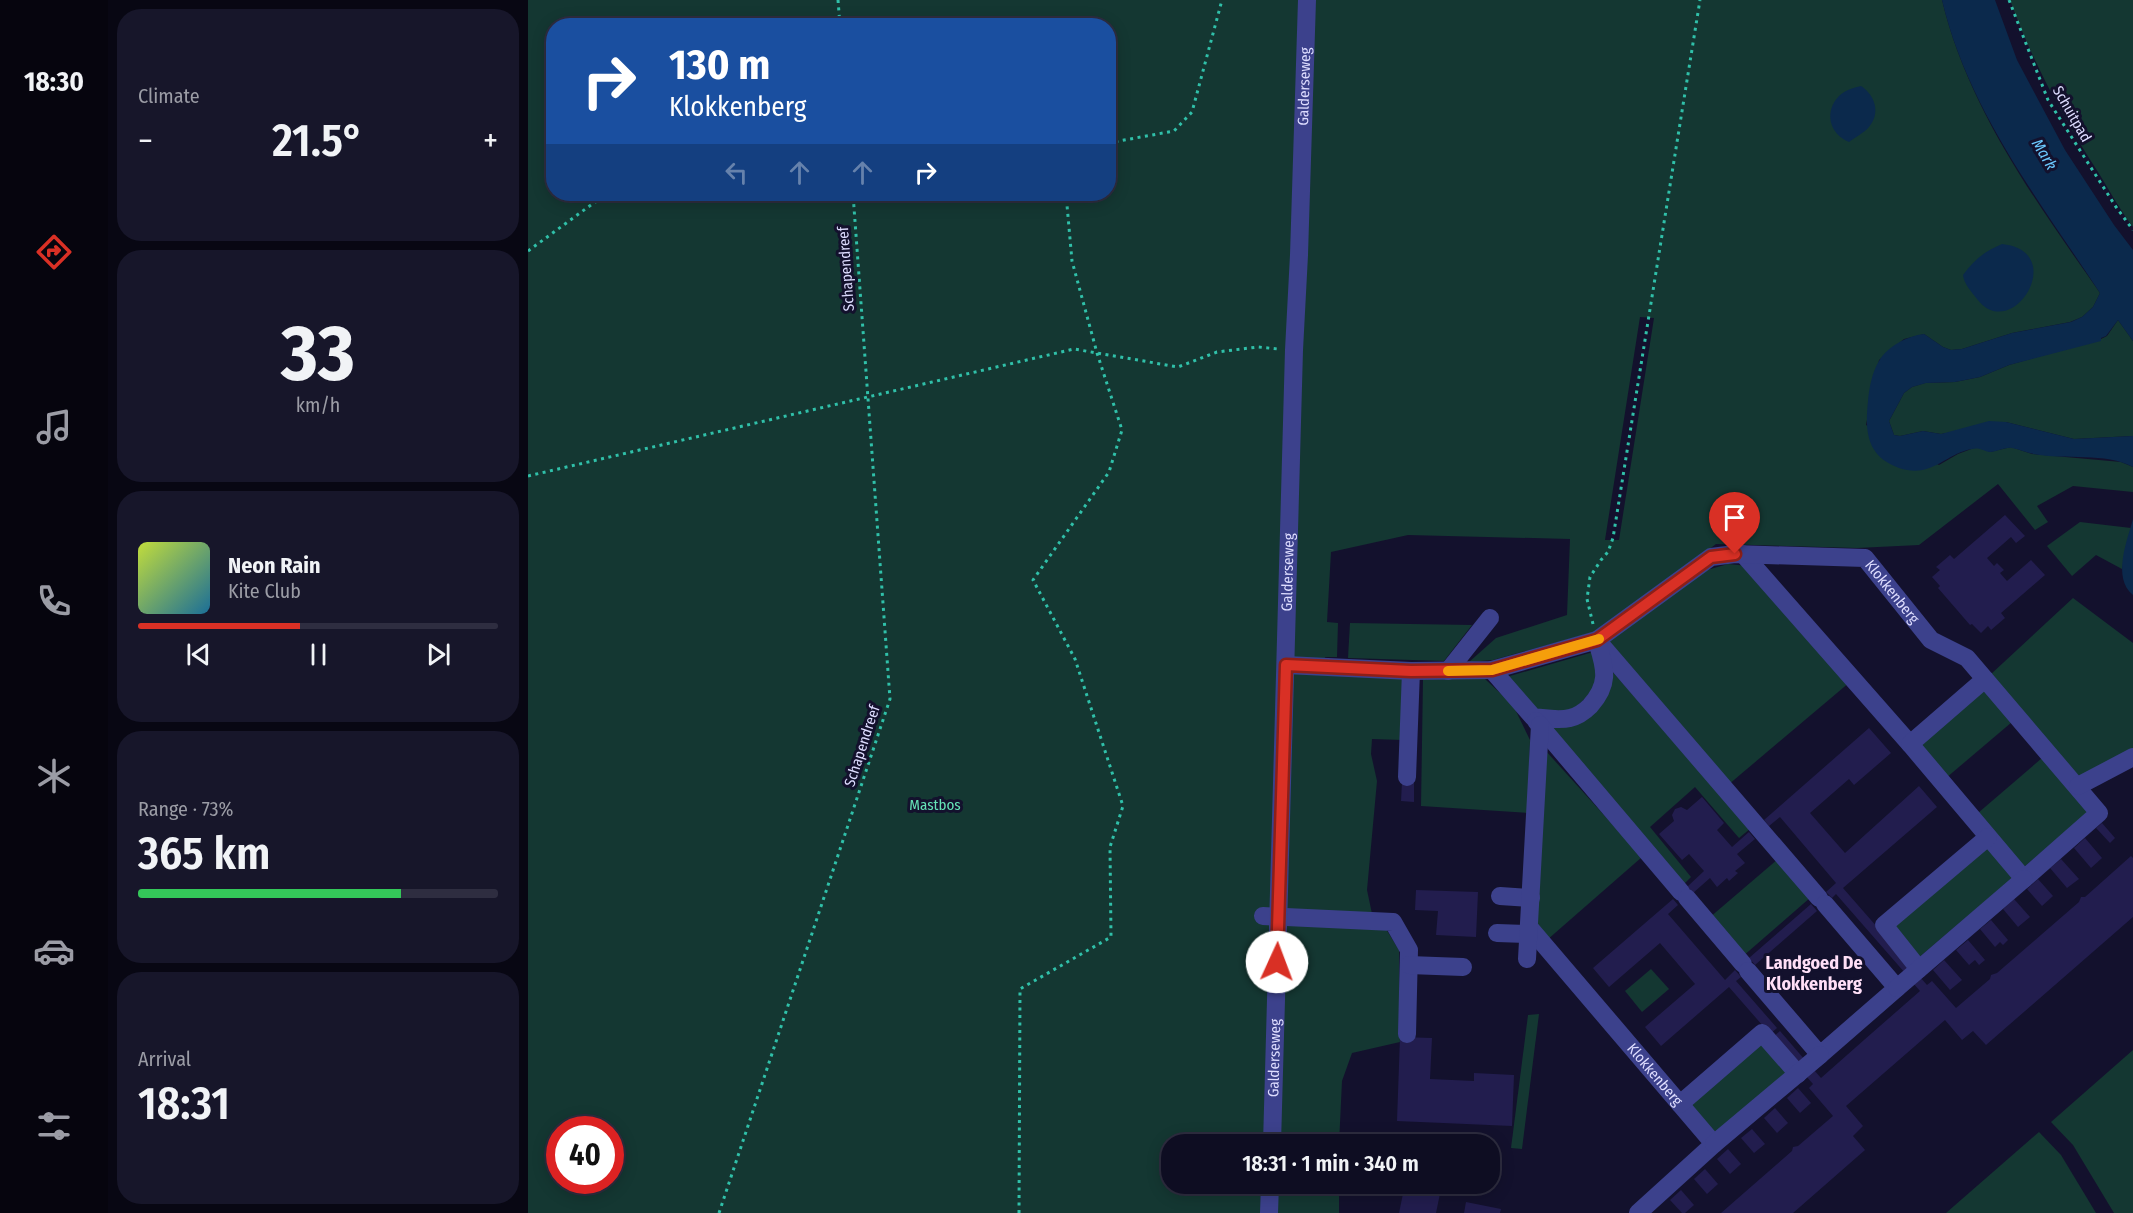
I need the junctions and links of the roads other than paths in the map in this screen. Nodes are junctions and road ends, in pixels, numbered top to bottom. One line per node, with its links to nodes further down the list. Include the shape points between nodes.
1 (1307, 0): 5 (street, Galderseweg)
2 (1743, 554): 4 (street, Klokkenberg, via 1711,557); 9 (street, Klokkenberg, via 1865,558 1931,640 1967,658); 11 (street)
3 (1490, 618): 6 (street)
4 (1597, 640): 7 (street, Klokkenberg); 10 (street, via 1604,664 1604,687 1582,714); 26 (street)
5 (1286, 665): 8 (street, Klokkenberg); 19 (street, Galderseweg)
6 (1449, 670): 7 (street, Klokkenberg); 8 (street, Klokkenberg)
7 (1492, 670): 10 (street)
8 (1411, 671): 13 (street)
9 (1985, 679): 11 (street); 14 (street, Klokkenberg)
10 (1536, 721): 18 (street); 28 (street)
11 (1910, 744): 15 (street, via 1961,795)
12 (2133, 757): 14 (street)
13 (1407, 777)
14 (2078, 786): 16 (street, Klokkenberg, via 2099,813)
15 (1988, 837): 16 (street); 25 (street, via 1884,925)
16 (2024, 879): 25 (street, Klokkenberg)
17 (1500, 896): 18 (street)
18 (1531, 898): 20 (street)
19 (1271, 916): 23 (street, via 1393,922 1409,950); 31 (street, Galderseweg)
20 (1529, 930): 21 (street); 22 (street); 30 (street, Klokkenberg)
21 (1497, 933)
22 (1527, 959)
23 (1409, 965): 24 (street); 27 (street)
24 (1463, 967)
25 (1919, 969): 26 (street, Klokkenberg)
26 (1897, 988): 28 (street, Klokkenberg)
27 (1407, 1034)
28 (1820, 1055): 29 (street, Klokkenberg)
29 (1798, 1074): 30 (street, via 1762,1033); 32 (street, Klokkenberg)
30 (1680, 1104): 32 (street, Klokkenberg)
31 (1272, 1134)
32 (1714, 1144): 35 (street)
33 (1270, 1194): 34 (street)
34 (1269, 1213)
35 (1638, 1213)

